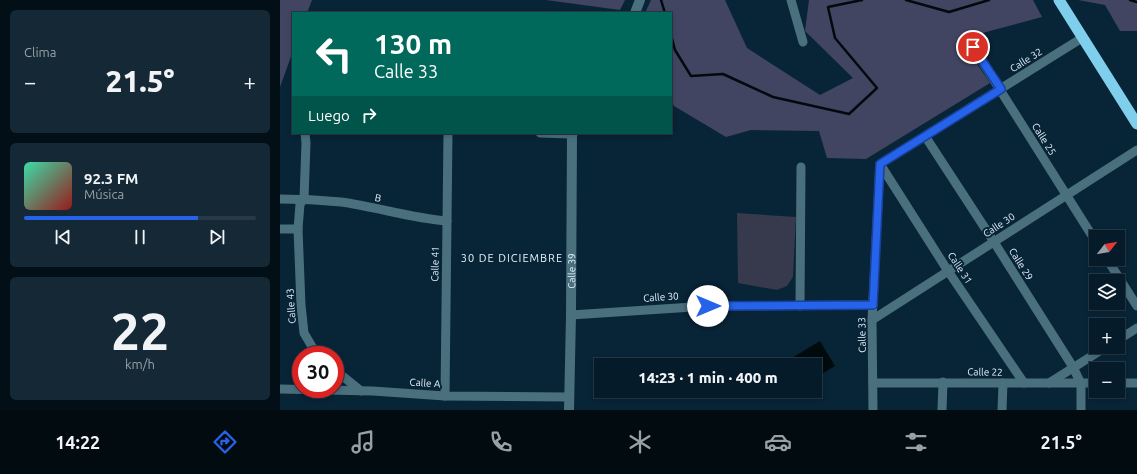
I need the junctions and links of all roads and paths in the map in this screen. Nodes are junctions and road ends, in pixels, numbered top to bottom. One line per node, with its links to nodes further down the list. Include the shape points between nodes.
1 (791, 0): 4 (street)
2 (1059, 0): 3 (highway)
3 (1082, 38): 6 (street, Calle 32); 7 (highway)
4 (804, 42)
5 (973, 47): 6 (street, Calle 25)
6 (1001, 89): 11 (street, Calle 32); 15 (street, Calle 25)
7 (1137, 124)
8 (305, 134): 17 (street, Calle 43)
9 (448, 134): 18 (street, Calle 41)
10 (573, 134): 28 (street, Calle 39)
11 (925, 136): 13 (street, Calle 32); 22 (street, Calle 29)
12 (1137, 150): 15 (street, Calle 30)
13 (880, 164): 24 (street, Calle 31); 25 (street, Calle 33)
14 (801, 167): 26 (street)
15 (1066, 195): 21 (street, Calle 25); 22 (street, Calle 30)
16 (280, 199): 17 (street, B)
17 (304, 199): 18 (street, B, via 342,202); 20 (street, Calle 43, via 300,204)
18 (447, 221): 47 (street, Calle 41)
19 (280, 229): 20 (street)
20 (298, 229): 32 (street, Calle 43, via 304,334)
21 (1089, 231)
22 (994, 242): 24 (street, Calle 30); 34 (street, Calle 29)
23 (1111, 266): 27 (street)
24 (948, 271): 29 (street, Calle 30); 39 (street, Calle 31)
25 (873, 305): 26 (street, Calle 30); 29 (street, Calle 33)
26 (800, 306): 28 (street, Calle 30, via 701,306)
27 (1137, 306)
28 (571, 316): 48 (street, Calle 39)
29 (872, 320): 37 (street, Calle 33)
30 (1137, 328): 31 (street)
31 (1125, 336)
32 (311, 346)
33 (1094, 354): 34 (street)
34 (1073, 367): 40 (street); 44 (street, Calle 29)
35 (344, 377): 46 (street)
36 (943, 382): 37 (street, Calle 22); 38 (street, Calle 22); 51 (street)
37 (873, 383): 50 (street, Calle 33)
38 (1003, 383): 39 (street, Calle 22); 52 (street)
39 (1024, 383): 40 (street, Calle 22)
40 (1049, 383): 44 (street, Calle 22)
41 (1089, 383): 44 (street, Calle 22)
42 (1125, 383): 43 (street)
43 (1137, 383)
44 (1081, 384): 53 (street, Calle 29)
45 (280, 389): 46 (street, Calle A)
46 (361, 391): 47 (street, Calle A)
47 (445, 396): 48 (street, Calle A)
48 (569, 397): 49 (street, Calle 39)
49 (569, 410)
50 (873, 410)
51 (942, 410)
52 (1002, 410)
53 (1081, 410)

